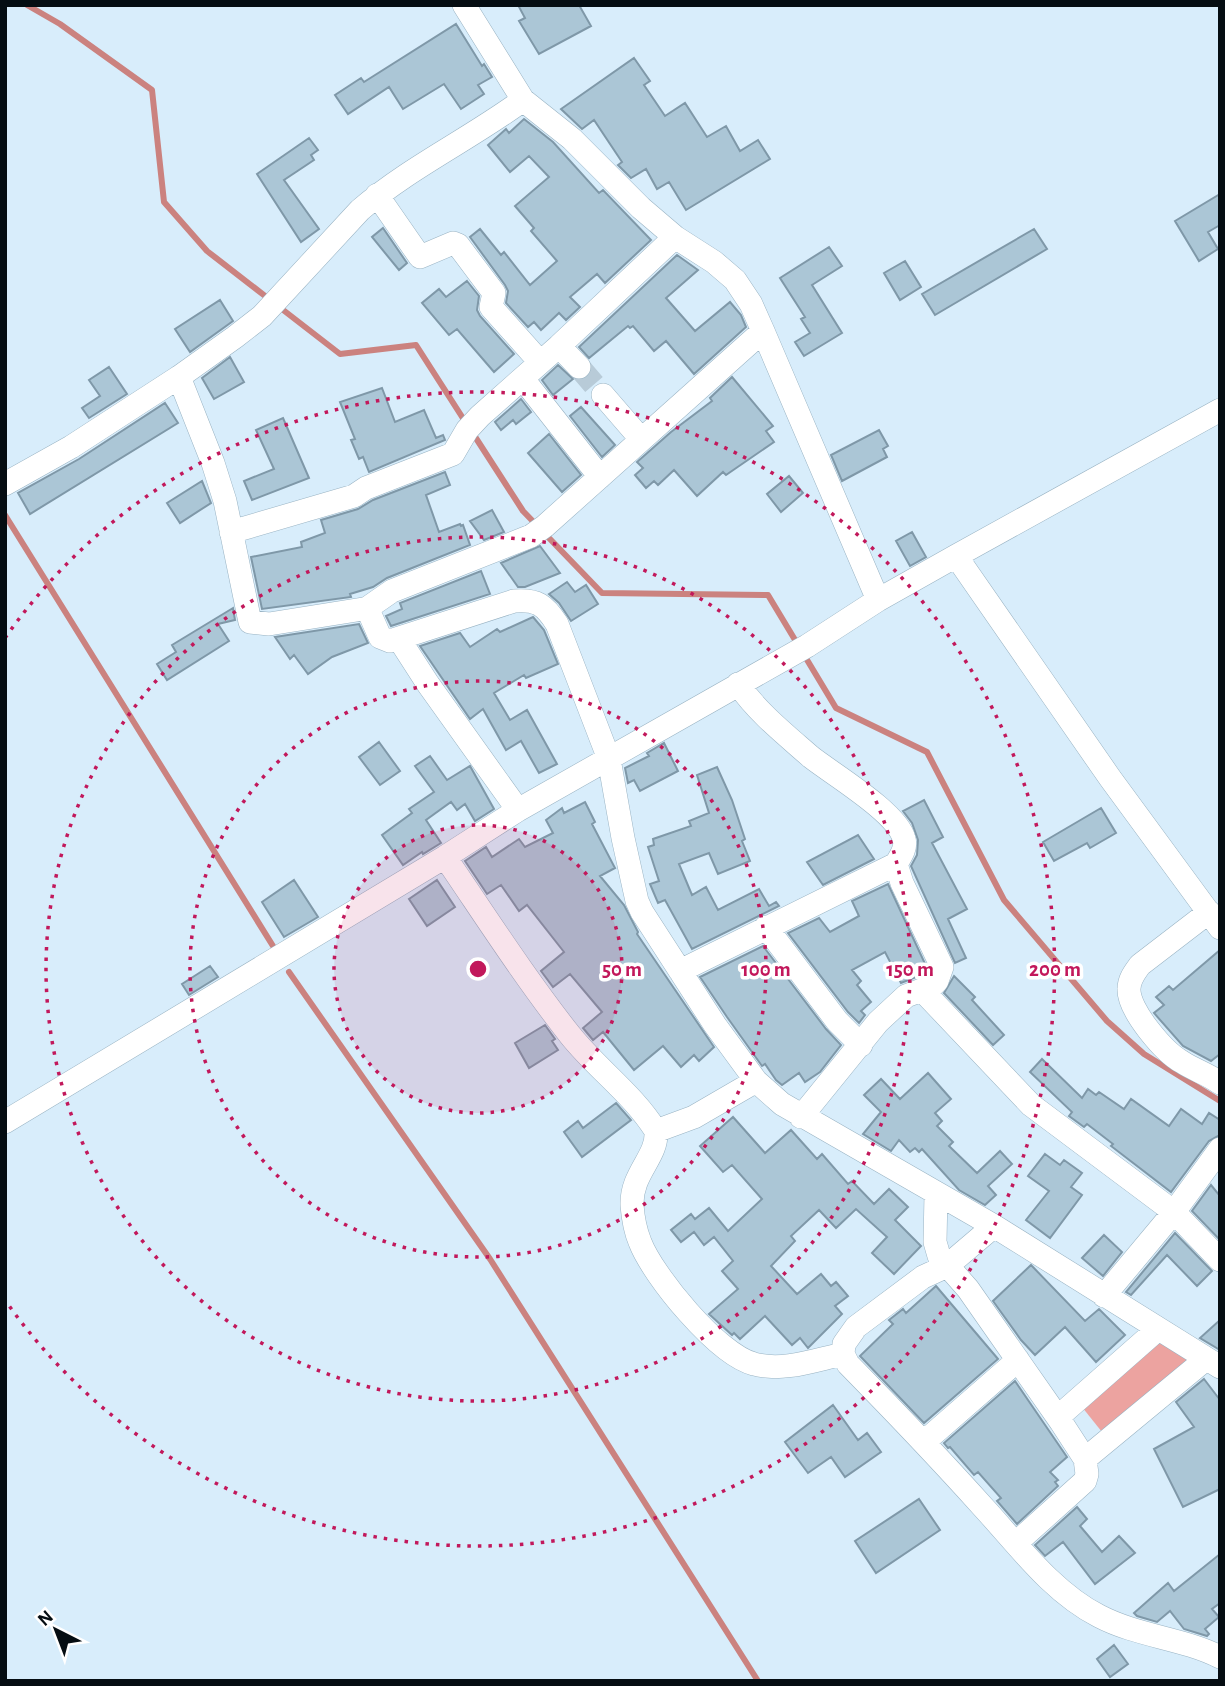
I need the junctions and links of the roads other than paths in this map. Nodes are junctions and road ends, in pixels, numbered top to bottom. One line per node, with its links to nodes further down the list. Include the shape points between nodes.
1 (464, 5): 2 (street)
2 (523, 100): 3 (street); 4 (street, via 572,139)
3 (377, 195): 7 (street, via 421,257 458,245 494,293 491,307); 9 (street, via 262,316)
4 (675, 237): 5 (street, via 735,280); 6 (street)
5 (763, 331): 13 (street); 18 (street)
6 (559, 346): 7 (street); 8 (street)
7 (540, 362): 10 (street)
8 (579, 367)
9 (180, 377): 15 (street); 16 (street, via 213,463)
10 (523, 379): 14 (street); 16 (street, via 470,426 452,454 354,496)
11 (603, 395): 13 (street)
12 (1220, 410): 17 (street)
13 (641, 439): 14 (street)
14 (600, 477): 19 (street, via 538,531 392,591)
15 (5, 484)
16 (231, 533): 19 (street, via 250,622 269,624)
17 (956, 555): 18 (street); 26 (street)
18 (878, 600): 21 (street)
19 (366, 609): 20 (street, via 380,637)
20 (399, 639): 22 (street, via 514,601 544,606 557,624); 23 (street)
21 (738, 684): 22 (street); 25 (street, via 755,706 811,757 888,816 905,840)
22 (609, 759): 23 (street); 28 (street, via 637,901)
23 (518, 810): 24 (street)
24 (445, 857): 34 (street); 35 (street, via 571,1036 631,1097)
25 (896, 864): 27 (street); 29 (street, via 942,967 937,981)
26 (1214, 920): 32 (street, via 1140,965 1129,991 1137,1012 1157,1039 1179,1061)
27 (766, 927): 28 (street); 30 (street, via 837,1021)
28 (680, 971): 31 (street)
29 (922, 990): 30 (street, via 893,1005); 38 (street, via 1031,1105)
30 (861, 1045): 33 (street)
31 (756, 1081): 33 (street); 35 (street, via 694,1116)
32 (1220, 1083)
33 (801, 1117): 37 (street)
34 (5, 1122)
35 (656, 1131): 44 (street, via 654,1149 638,1175 632,1208 640,1242 676,1298 727,1349 754,1364 788,1366)
36 (1220, 1149): 38 (street)
37 (936, 1194): 39 (street); 41 (street, via 935,1242)
38 (1174, 1212): 40 (street); 42 (street)
39 (994, 1226): 41 (street); 42 (street)
40 (1220, 1259)
41 (947, 1266): 44 (street, via 923,1277 856,1327); 45 (street)
42 (1104, 1296): 43 (street)
43 (1158, 1329): 46 (street); 47 (street)
44 (843, 1354): 48 (street)
45 (1018, 1360): 47 (street); 48 (street)
46 (1213, 1363): 49 (street)
47 (1058, 1417): 49 (street)
48 (924, 1442): 50 (street)
49 (1085, 1459): 50 (street, via 1085,1481)
50 (1016, 1543): 51 (street, via 1058,1588 1098,1616 1122,1626)
51 (1215, 1647)

